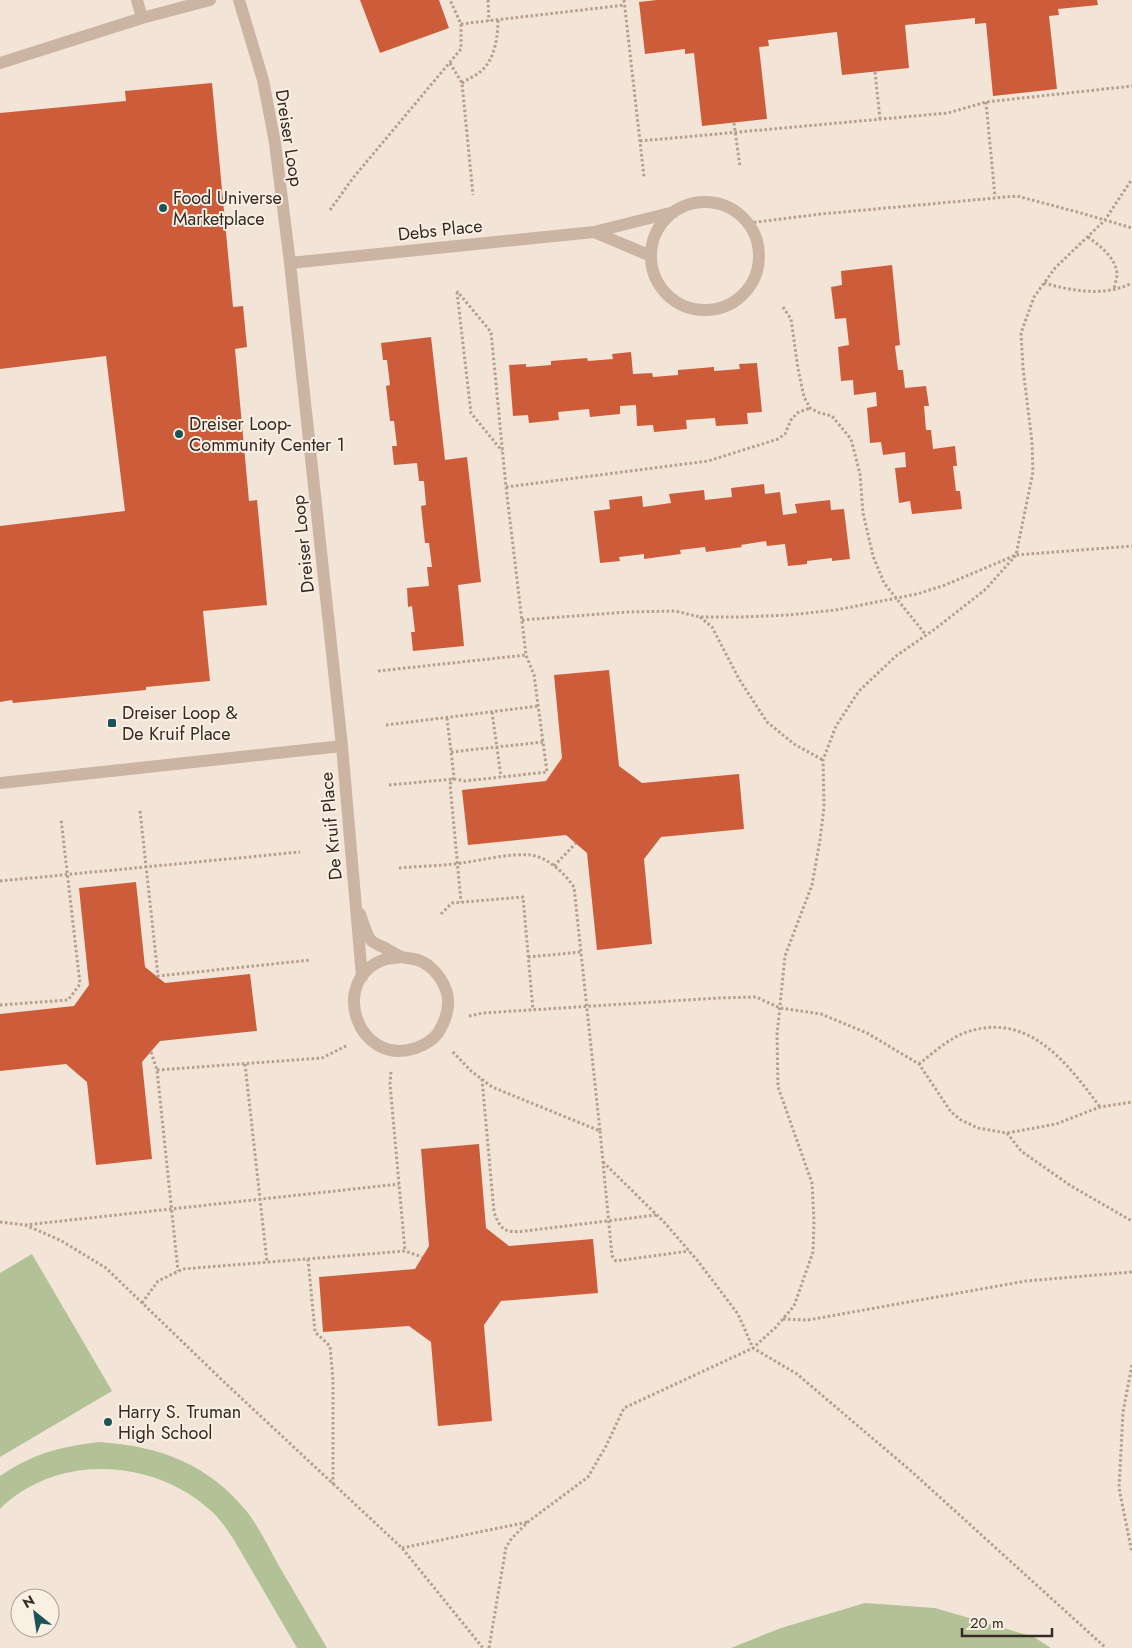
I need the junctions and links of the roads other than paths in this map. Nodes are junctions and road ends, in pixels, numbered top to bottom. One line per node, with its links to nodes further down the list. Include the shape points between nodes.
1 (137, 0): 4 (street)
2 (210, 0): 4 (street)
3 (240, 0): 9 (street, Dreiser Loop, via 263,80 275,143)
4 (142, 18): 5 (street)
5 (0, 63)
6 (674, 212): 7 (street, Debs Place); 8 (street, Debs Place, via 662,223 654,238); 8 (street, Debs Place, via 689,204 706,202 722,204 737,211 757,238 760,256 757,275 747,291 732,303 714,310 696,309 678,303 664,291 654,275)
7 (594, 232): 8 (street, Debs Place); 9 (street, Debs Place)
8 (651, 256)
9 (290, 263): 10 (street, Dreiser Loop)
10 (342, 746): 11 (street); 12 (street, De Kruif Place)
11 (0, 783)
12 (355, 902): 13 (street, De Kruif Place, via 370,940); 14 (street, De Kruif Place)
13 (401, 957): 14 (street, via 386,959 372,966); 14 (street, De Kruif Place, via 416,959 429,966 440,977 446,991 448,1006 444,1022 424,1045 409,1050 393,1050 366,1036 357,1022 353,1006 355,991)
14 (362, 977)

